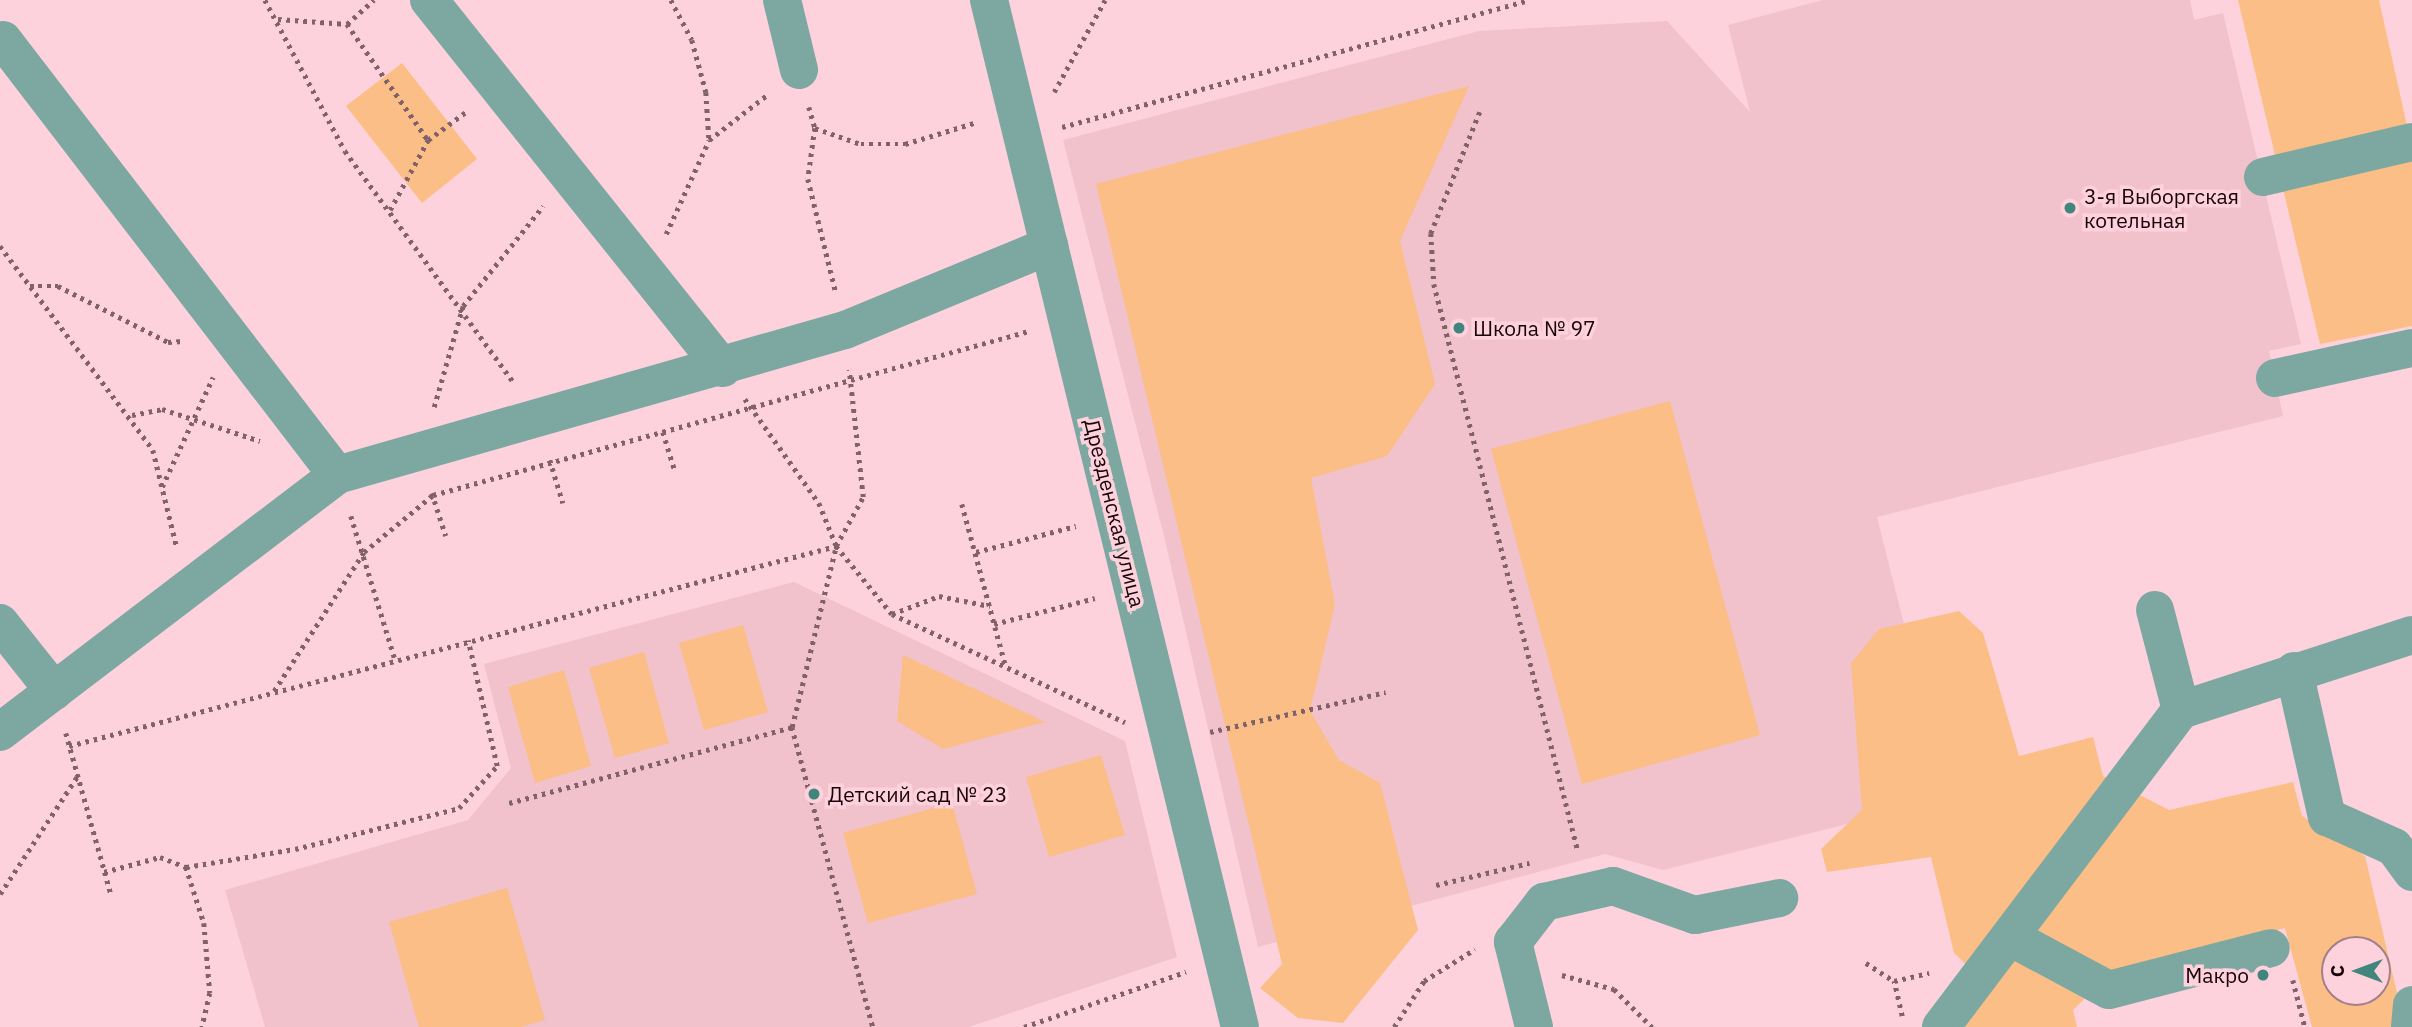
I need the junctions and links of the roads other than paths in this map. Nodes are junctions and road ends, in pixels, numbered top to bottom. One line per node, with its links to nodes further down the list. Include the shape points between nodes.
1 (429, 0): 10 (street)
2 (782, 0): 5 (street)
3 (989, 0): 8 (street, Дрезденская улица)
4 (3, 40): 12 (street)
5 (799, 70)
6 (2412, 142): 7 (street)
7 (2263, 177)
8 (1049, 246): 10 (street, via 845,330); 25 (street, Дрезденская улица)
9 (2412, 348): 11 (street)
10 (723, 368): 12 (street)
11 (2275, 379)
12 (338, 475): 17 (street)
13 (2155, 610): 18 (street)
14 (0, 623): 17 (street)
15 (2412, 635): 16 (street)
16 (2294, 671): 18 (street); 20 (street, via 2327,817 2394,847)
17 (54, 691): 19 (street)
18 (2181, 710): 22 (street)
19 (0, 732)
20 (2412, 872)
21 (1779, 898): 26 (street, via 1695,915 1613,886 1544,902 1515,952)
22 (2010, 937): 23 (street, via 2109,990); 27 (street)
23 (2271, 948)
24 (2412, 1005): 28 (street)
25 (1240, 1027)
26 (1534, 1027)
27 (1941, 1027)
28 (2410, 1027)

